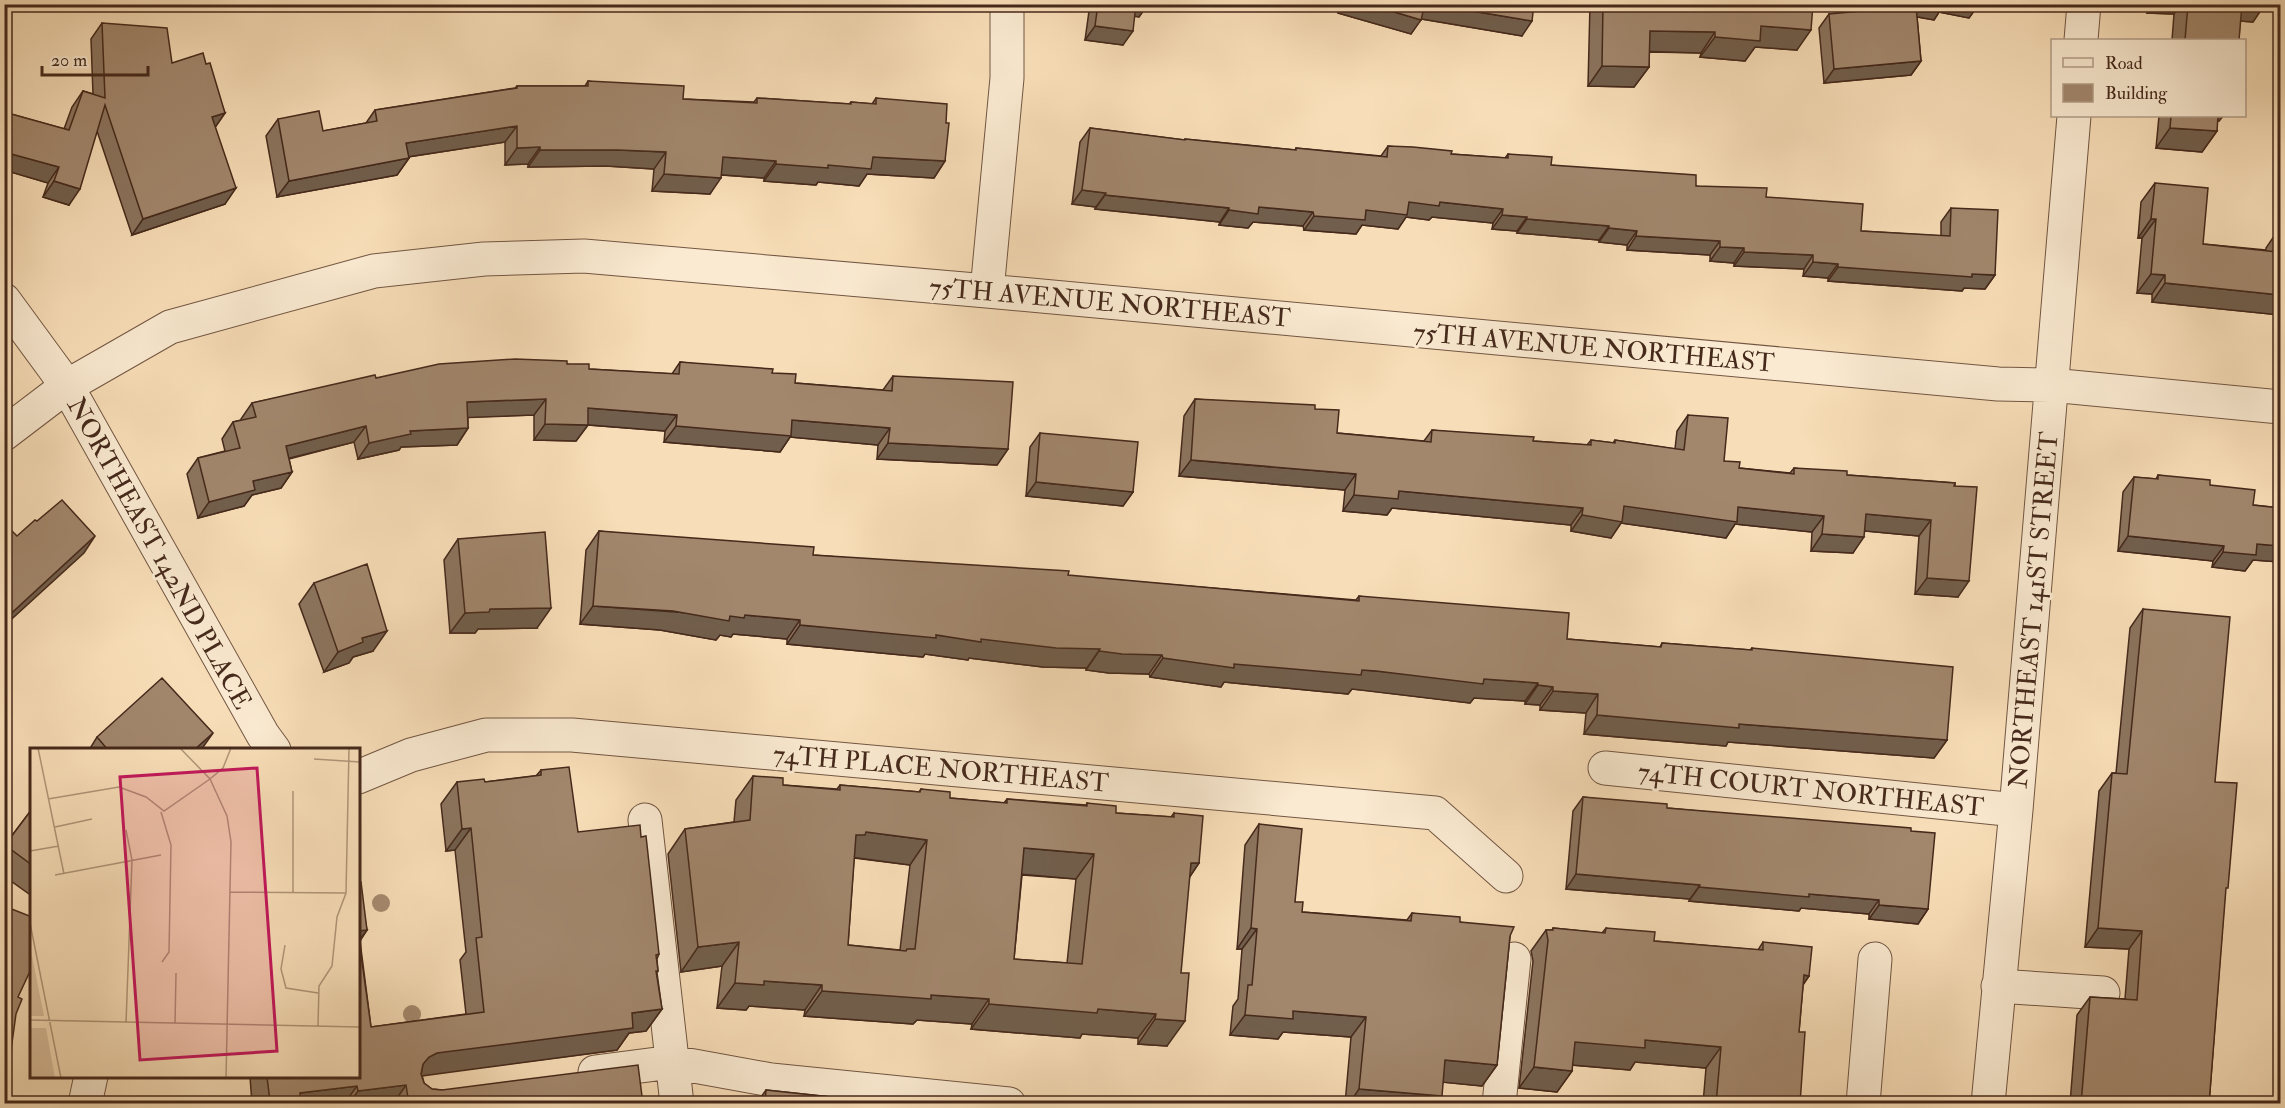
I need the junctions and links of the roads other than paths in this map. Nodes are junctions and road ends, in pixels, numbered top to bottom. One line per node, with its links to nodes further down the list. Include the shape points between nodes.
1 (1007, 4): 5 (street, via 1007,78)
2 (2084, 4): 3 (street)
3 (2081, 39)
4 (2074, 117): 7 (street, NORTHEAST 141ST STREET)
5 (987, 291): 7 (street, 75TH AVENUE NORTHEAST, via 1986,383); 8 (street, 75TH AVENUE NORTHEAST, via 584,256 473,260 374,271 170,327)
6 (4, 300): 8 (street)
7 (2052, 385): 9 (street, 75TH AVENUE NORTHEAST); 14 (street, NORTHEAST 141ST STREET)
8 (67, 386): 10 (street, 75TH AVENUE NORTHEAST); 11 (street, NORTHEAST 142ND PLACE)
9 (2280, 407)
10 (4, 434)
11 (273, 748)
12 (1605, 768): 14 (street, 74TH COURT NORTHEAST)
13 (360, 776): 16 (street, 74TH PLACE NORTHEAST, via 411,755 486,735 572,735 1436,813)
14 (2016, 810): 19 (street, NORTHEAST 141ST STREET)
15 (645, 820): 21 (street)
16 (1506, 876)
17 (1514, 959): 27 (street)
18 (1875, 959): 28 (street)
19 (1998, 986): 20 (street); 29 (street, NORTHEAST 141ST STREET)
20 (2103, 993)
21 (672, 1062): 22 (street); 25 (street); 26 (street, via 771,1080)
22 (566, 1076)
23 (91, 1078): 24 (street)
24 (85, 1104)
25 (677, 1104)
26 (1009, 1104)
27 (1499, 1104)
28 (1863, 1104)
29 (1988, 1104)

